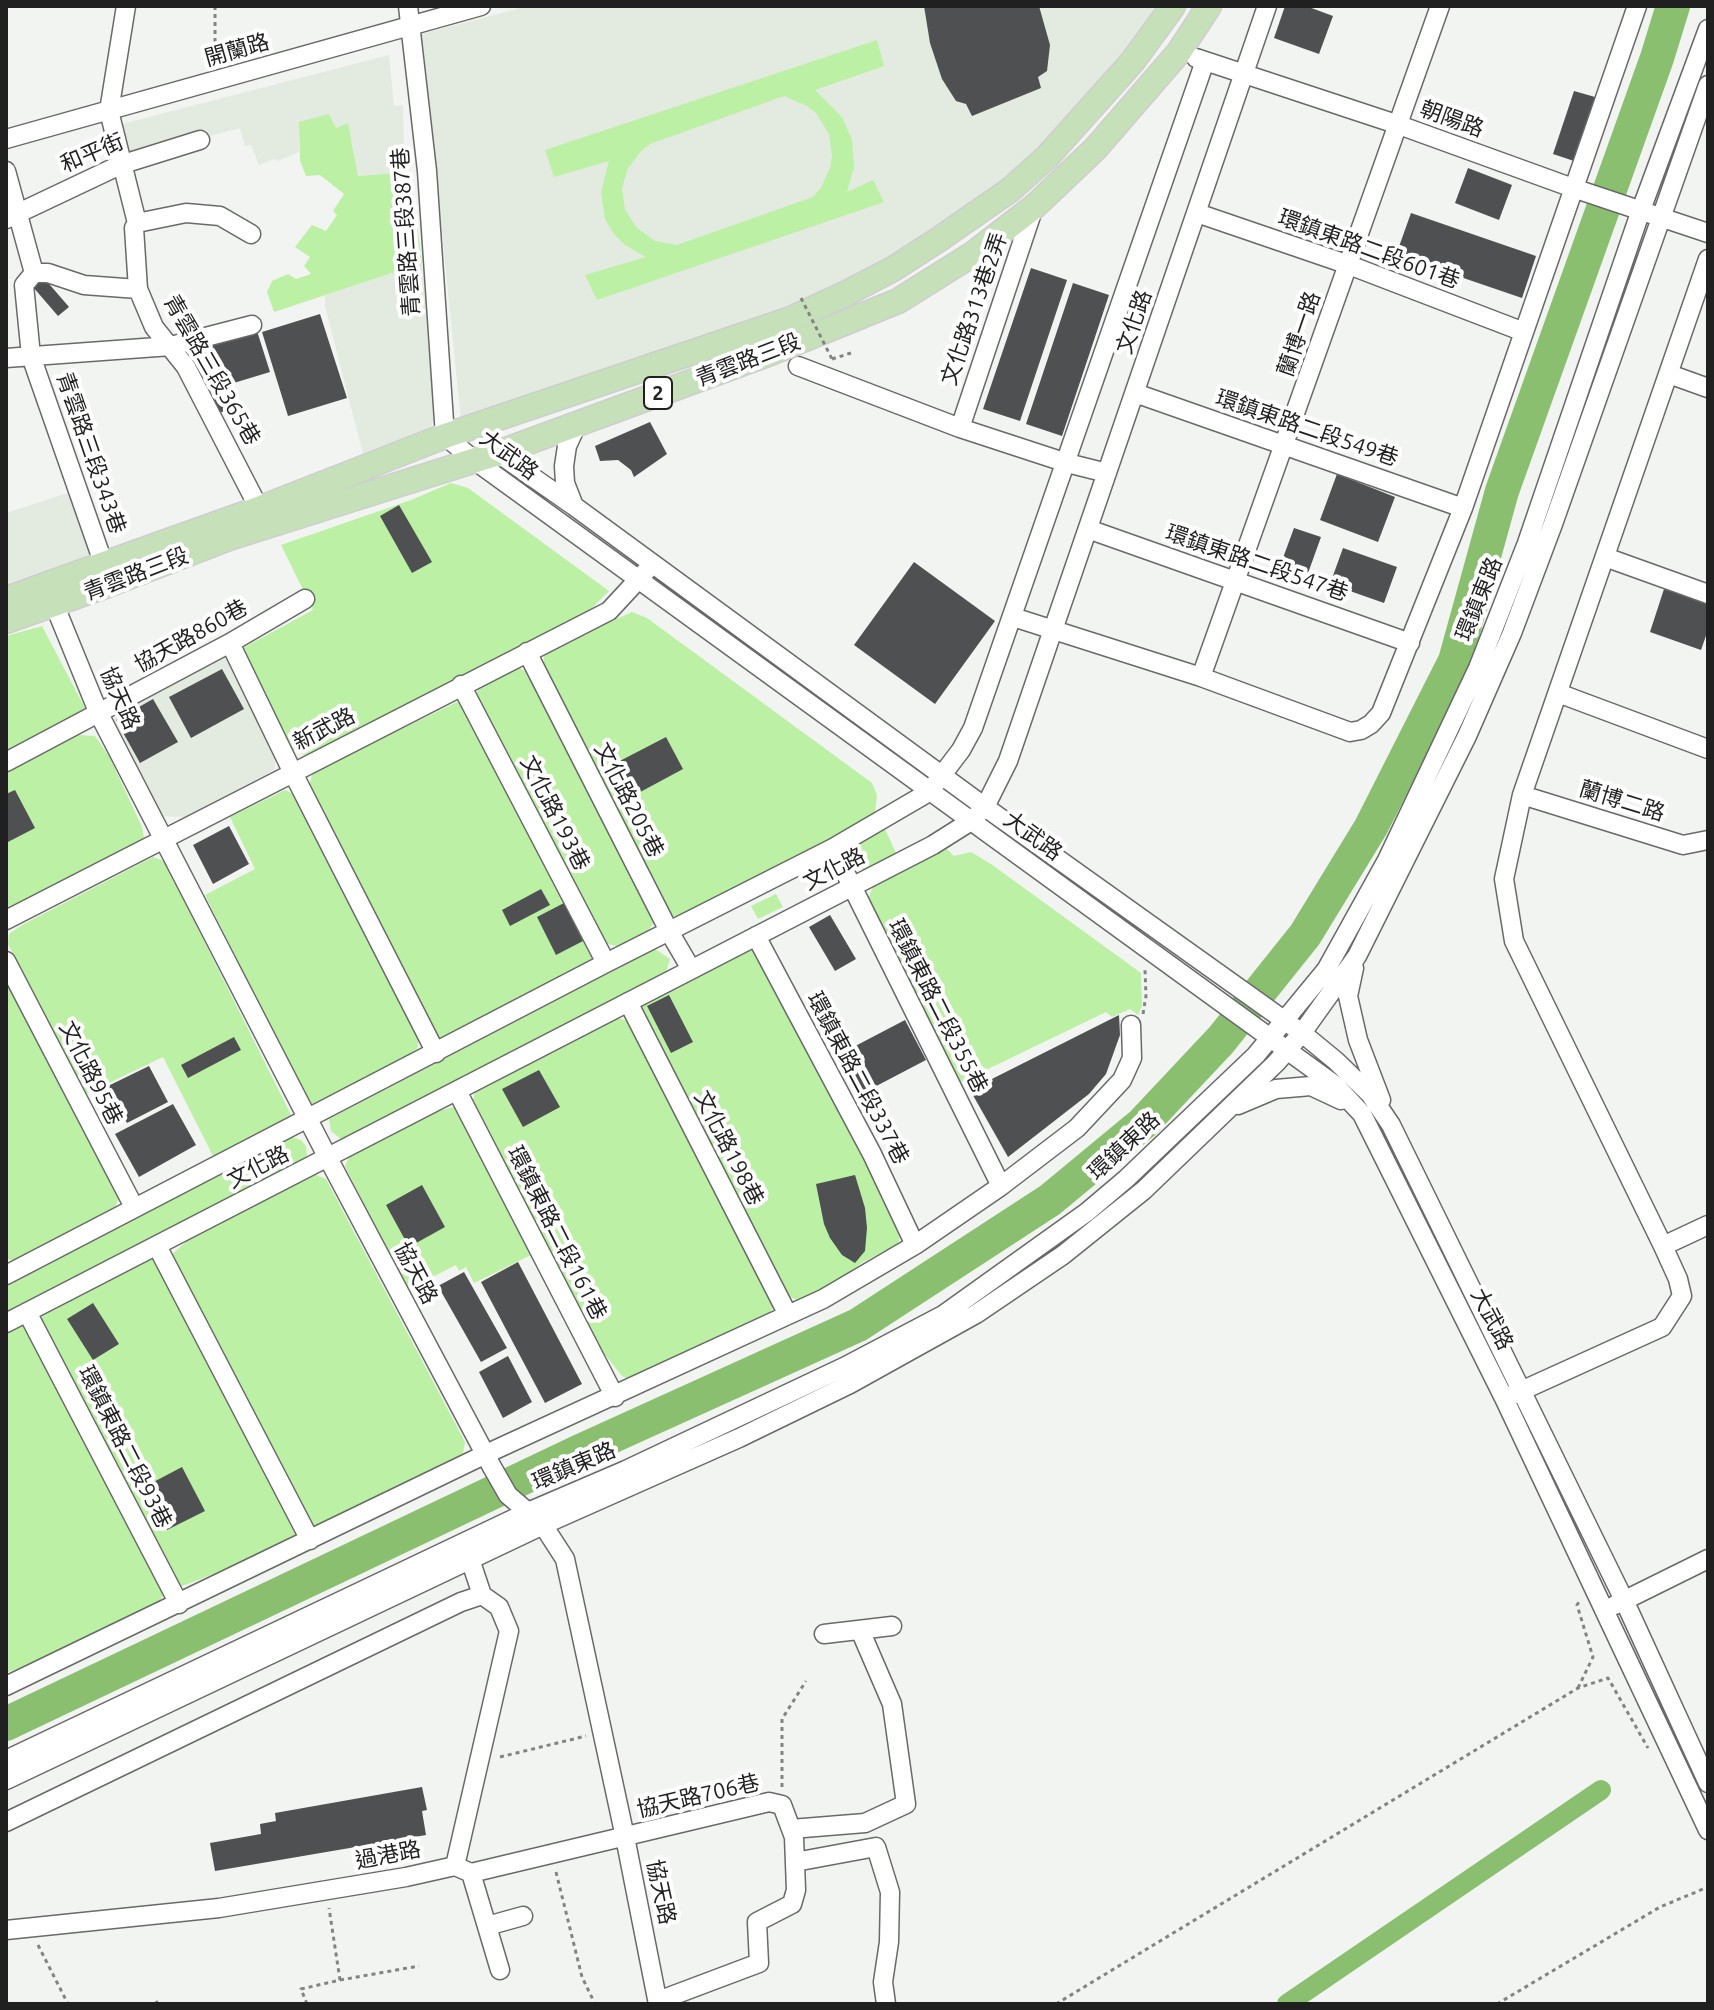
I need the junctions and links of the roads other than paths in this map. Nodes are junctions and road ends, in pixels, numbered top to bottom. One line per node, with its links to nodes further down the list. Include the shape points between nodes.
1 (126, 6): 15 (street)
2 (408, 6): 9 (street, 青雲路三段387巷)
3 (481, 6): 9 (street, 開蘭路)
4 (1173, 6): 34 (main road, 青雲路三段 / 2, via 1133,61 1047,157 974,216)
5 (1209, 6): 11 (main road, 青雲路三段 / 2)
6 (1267, 6): 13 (street, 文化路)
7 (1440, 6): 16 (street, 蘭博一路)
8 (1637, 6): 21 (street)
9 (412, 25): 15 (street, 開蘭路); 47 (street, 青雲路三段387巷)
10 (1708, 29): 23 (street, 環鎮東路)
11 (1179, 52): 12 (street, 朝陽路); 22 (main road, 青雲路三段 / 2, via 1096,148)
12 (1205, 61): 13 (street, 朝陽路); 51 (street)
13 (1243, 72): 16 (street, 朝陽路); 24 (street, 文化路)
14 (1708, 85): 26 (street, 環鎮東路)
15 (109, 111): 17 (street, 開蘭路); 19 (street)
16 (1399, 125): 21 (street, 朝陽路); 31 (street, 蘭博一路)
17 (6, 139)
18 (200, 140): 19 (street, 和平街)
19 (120, 165): 25 (street, 和平街); 27 (street)
20 (6, 171): 25 (street)
21 (1573, 188): 23 (street, 朝陽路); 37 (street)
22 (1035, 206): 35 (main road, 青雲路三段 / 2, via 973,254 898,301); 46 (street, 文化路313巷2弄)
23 (1641, 210): 26 (street, 朝陽路); 96 (street, 環鎮東路, via 1527,543 1472,682 1380,874 1326,970)
24 (1197, 213): 31 (street, 環鎮東路二段601巷); 44 (street, 文化路)
25 (12, 216): 32 (street)
26 (1661, 217): 28 (street, 朝陽路); 91 (street, 環鎮東路, via 1512,633)
27 (137, 223): 29 (street, via 186,213 220,216); 33 (street)
28 (1708, 233)
29 (251, 234)
30 (1708, 259): 42 (street)
31 (1349, 265): 37 (street, 環鎮東路二段601巷); 48 (street, 蘭博一路)
32 (34, 273): 33 (street, 青雲路三段365巷, via 84,285); 39 (street, 青雲路三段343巷, via 24,285)
33 (138, 289): 38 (street, 青雲路三段365巷, via 154,327)
34 (847, 293): 35 (main road); 47 (main road, 青雲路三段 / 2, via 791,319)
35 (854, 318): 45 (main road, 青雲路三段 / 2)
36 (252, 325): 38 (street)
37 (1524, 332): 54 (street)
38 (171, 346): 39 (street); 55 (street, 青雲路三段365巷)
39 (31, 356): 40 (street); 59 (street, 青雲路三段343巷)
40 (6, 358)
41 (798, 366): 46 (street)
42 (1669, 374): 43 (street); 57 (street)
43 (1708, 388)
44 (1135, 393): 48 (street, 環鎮東路二段549巷); 52 (street, 文化路)
45 (578, 422): 49 (main road, 青雲路三段 / 2); 53 (street, via 564,466)
46 (960, 428): 51 (street)
47 (445, 436): 49 (street, 大武路); 50 (street, 大武路); 55 (main road, 青雲路三段 / 2)
48 (1285, 446): 54 (street, 環鎮東路二段549巷); 61 (street, 蘭博一路)
49 (498, 453): 50 (main road, 青雲路三段 / 2); 53 (street, 大武路)
50 (474, 460): 55 (main road, 青雲路三段 / 2); 60 (street, 大武路)
51 (1067, 463): 52 (street); 66 (street)
52 (1107, 473): 56 (street, 文化路)
53 (574, 506): 58 (street, 大武路)
54 (1463, 508): 70 (street)
55 (264, 518): 59 (main road, 青雲路三段 / 2); 63 (main road, 青雲路三段 / 2, via 229,538)
56 (1088, 529): 61 (street, 環鎮東路二段547巷); 68 (street, 文化路)
57 (1605, 557): 62 (street); 74 (street)
58 (651, 564): 60 (street, 新武路); 79 (street, 大武路)
59 (104, 565): 63 (main road, 青雲路三段 / 2)
60 (639, 580): 71 (street, 新武路, via 609,611); 80 (street, 大武路)
61 (1237, 581): 70 (street, 環鎮東路二段547巷); 72 (street, 蘭博一路)
62 (1708, 594)
63 (51, 596): 64 (main road, 青雲路三段 / 2); 67 (main road, 青雲路三段 / 2); 75 (street, 協天路)
64 (6, 599)
65 (305, 599): 69 (street, 協天路860巷)
66 (1013, 617): 68 (street); 79 (street, via 973,728)
67 (6, 621)
68 (1052, 631): 72 (street); 82 (street, 文化路, via 1008,761)
69 (230, 643): 75 (street, 協天路860巷); 78 (street)
70 (1410, 643): 72 (street, via 1381,713 1371,724 1350,732)
71 (527, 652): 73 (street, 新武路); 89 (street, 文化路205巷)
72 (1201, 677)
73 (461, 685): 78 (street, 新武路); 93 (street, 文化路193巷)
74 (1558, 693): 76 (street); 81 (street)
75 (99, 714): 77 (street, 協天路860巷); 84 (street, 協天路)
76 (1708, 749)
77 (6, 762)
78 (293, 773): 84 (street, 新武路); 101 (street)
79 (942, 775): 80 (street); 82 (street, 大武路)
80 (929, 792): 83 (street, 大武路); 86 (street)
81 (1522, 795): 85 (street, 蘭博二路, via 1683,845); 113 (street, via 1504,879 1514,941)
82 (985, 807): 83 (street, 文化路); 96 (street, 大武路)
83 (971, 821): 87 (street, 文化路); 98 (street, 大武路)
84 (163, 839): 88 (street, 新武路); 105 (street, 協天路)
85 (1708, 840)
86 (833, 848): 87 (street, 環鎮東路二段355巷); 89 (street)
87 (851, 888): 90 (street, 文化路); 108 (street, 環鎮東路二段355巷)
88 (6, 920)
89 (670, 933): 93 (street); 94 (street, 文化路205巷)
90 (756, 936): 94 (street, 文化路); 111 (street, 環鎮東路二段337巷)
91 (1357, 956): 99 (street, 環鎮東路); 106 (street, via 1348,996 1358,1040)
92 (6, 961): 109 (street, 文化路95巷)
93 (606, 963): 101 (street)
94 (691, 969): 95 (street, 文化路)
95 (628, 1002): 102 (street, 文化路); 116 (street, 文化路198巷)
96 (1277, 1016): 98 (street, 環鎮東路); 99 (street, 大武路)
97 (1131, 1025): 108 (street, via 1132,1058 1122,1080 1077,1128)
98 (1263, 1033): 100 (street, 大武路); 121 (street, 環鎮東路, via 1137,1169 1087,1212 943,1315 817,1380)
99 (1302, 1033): 100 (street, 環鎮東路); 106 (street, 大武路, via 1370,1094)
100 (1288, 1050): 103 (street, 環鎮東路); 104 (street, 大武路, via 1335,1085)
101 (436, 1053): 105 (street)
102 (457, 1091): 107 (street, 文化路); 119 (street, 環鎮東路二段161巷)
103 (1228, 1109): 104 (street, via 1276,1089 1311,1086); 122 (street, 環鎮東路, via 1121,1209 976,1314 850,1384)
104 (1362, 1114): 118 (street, 大武路)
105 (308, 1120): 107 (street, 協天路); 109 (street)
106 (1391, 1125): 118 (street, 大武路)
107 (328, 1158): 112 (street, 文化路); 120 (street, 協天路)
108 (1001, 1186): 111 (street)
109 (134, 1207): 114 (street)
110 (1708, 1225): 113 (street)
111 (915, 1245): 116 (street)
112 (157, 1246): 115 (street, 文化路); 123 (street)
113 (1663, 1246): 118 (street, via 1682,1296 1662,1327)
114 (6, 1275)
115 (27, 1312): 117 (street, 文化路); 128 (street, 環鎮東路二段93巷)
116 (788, 1315): 119 (street)
117 (6, 1323)
118 (1512, 1395): 127 (street, 大武路); 129 (street, 大武路)
119 (615, 1397): 120 (street)
120 (489, 1461): 121 (street, 協天路, via 508,1495); 123 (street)
121 (528, 1512): 122 (street, 協天路); 134 (street, 環鎮東路)
122 (543, 1525): 124 (street, 環鎮東路); 140 (street, 協天路, via 565,1559)
123 (310, 1540): 128 (street)
124 (470, 1559): 126 (street, 過港路); 135 (street, 環鎮東路)
125 (1708, 1559): 127 (street)
126 (482, 1595): 137 (street); 142 (street, 過港路, via 499,1607 509,1631)
127 (1624, 1600): 129 (street); 136 (street, 大武路)
128 (179, 1604): 133 (street)
129 (1606, 1610): 139 (street, 大武路)
130 (892, 1626): 131 (street)
131 (860, 1630): 132 (street); 138 (street, via 892,1704 906,1804 865,1823)
132 (824, 1634)
133 (6, 1686)
134 (6, 1760)
135 (6, 1780)
136 (1708, 1783)
137 (6, 1822)
138 (791, 1829): 140 (street, 協天路706巷, via 782,1805 769,1802); 141 (street)
139 (1708, 1830)
140 (625, 1837): 142 (street, 協天路706巷); 148 (street, 協天路)
141 (795, 1862): 147 (street, via 792,1904 757,1922 759,1963); 149 (street, via 876,1847 890,1892)
142 (463, 1869): 144 (street); 145 (street, 過港路, via 219,1908)
143 (523, 1916): 144 (street)
144 (487, 1926): 146 (street)
145 (6, 1930)
146 (500, 1970)
147 (680, 1999): 148 (street)
148 (658, 2003)
149 (886, 2004)

